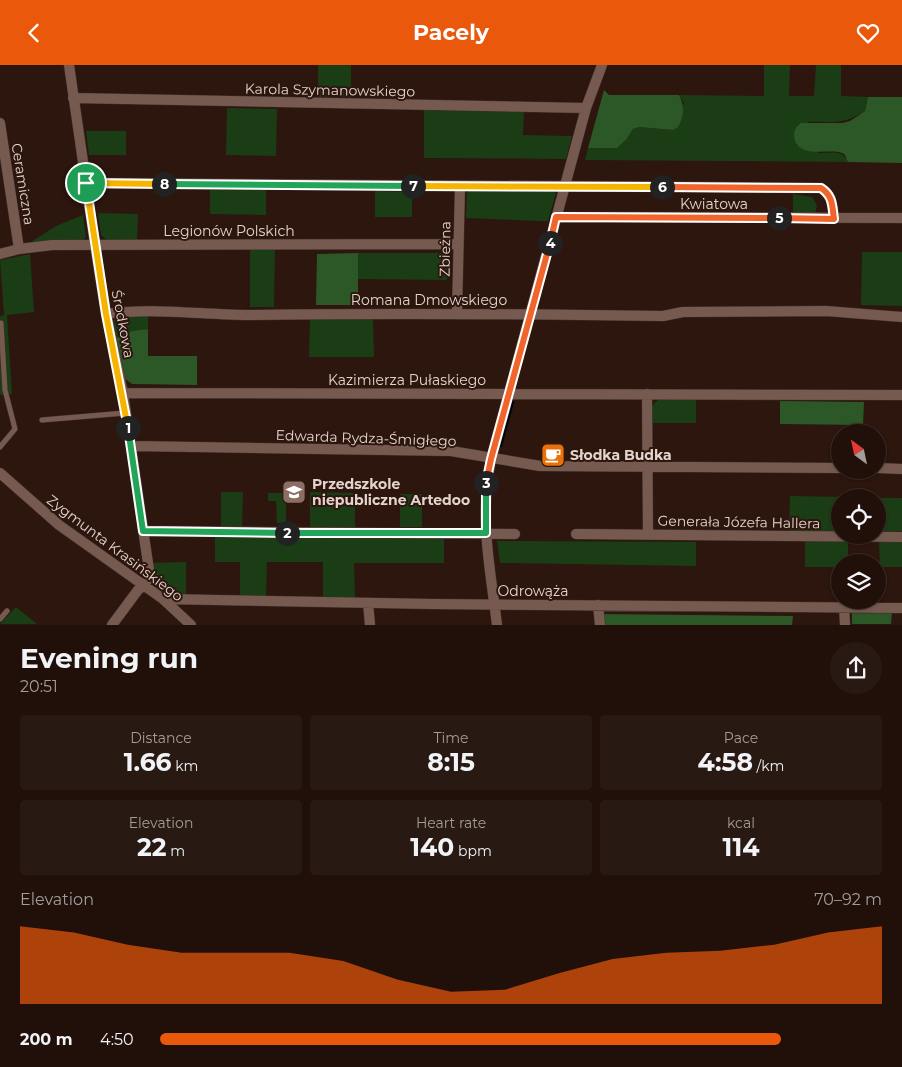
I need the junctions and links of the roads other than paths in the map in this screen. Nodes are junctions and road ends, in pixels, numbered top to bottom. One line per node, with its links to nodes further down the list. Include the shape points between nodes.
1 (69, 65): 3 (street, Środkowa)
2 (602, 65): 4 (street)
3 (73, 99): 4 (street, Karola Szymanowskiego); 6 (street, Środkowa, via 78,156)
4 (586, 109): 8 (street)
5 (0, 123): 14 (street, Ceramiczna)
6 (86, 183): 7 (street); 13 (street, Środkowa)
7 (460, 186): 8 (street); 12 (street, Zbieżna)
8 (566, 187): 9 (street); 11 (street, via 821,188 832,201)
9 (556, 217): 11 (street, Kwiatowa); 18 (street)
10 (902, 218): 11 (street, Kwiatowa)
11 (834, 219)
12 (458, 244): 13 (street, Legionów Polskich); 16 (street, Zbieżna)
13 (95, 245): 14 (street, Legionów Polskich); 17 (street, Środkowa)
14 (19, 249): 15 (street, Legionów Polskich)
15 (0, 254)
16 (457, 313): 17 (street, Romana Dmowskiego, via 230,315 155,311); 18 (street, Romana Dmowskiego)
17 (106, 314): 21 (street, Środkowa)
18 (531, 315): 19 (street, Romana Dmowskiego, via 663,316 683,312 826,311); 22 (street)
19 (902, 317)
20 (1, 323): 28 (lane, via 5,390 15,429)
21 (123, 393): 22 (street, Kazimierza Pułaskiego); 25 (street, Środkowa)
22 (509, 394): 23 (street, Kazimierza Pułaskiego); 29 (street)
23 (647, 394): 24 (street, Kazimierza Pułaskiego); 30 (street)
24 (902, 395)
25 (125, 413): 26 (lane); 27 (street, Środkowa)
26 (42, 420)
27 (131, 446): 29 (street, Edwarda Rydza-Śmigłego, via 451,451); 35 (street, Środkowa)
28 (0, 447)
29 (491, 459): 30 (street, Edwarda Rydza-Śmigłego, via 540,466); 36 (street, via 485,490)
30 (646, 466): 31 (street, Edwarda Rydza-Śmigłego); 39 (street)
31 (831, 468)
32 (886, 468): 33 (street)
33 (902, 469)
34 (0, 473): 41 (street, Zygmunta Krasińskiego, via 59,525)
35 (143, 531): 36 (street); 41 (street, Środkowa, via 150,575)
36 (486, 533): 38 (street); 44 (street)
37 (576, 534): 39 (street, Generała Józefa Hallera)
38 (515, 535)
39 (648, 535): 40 (street, Generała Józefa Hallera)
40 (902, 537)
41 (143, 585): 42 (street, Zygmunta Krasińskiego); 52 (street)
42 (163, 599): 43 (street, Odrowąża); 53 (street, Zygmunta Krasińskiego)
43 (368, 603): 44 (street, Odrowąża); 54 (street)
44 (495, 604): 45 (street, Odrowąża); 55 (street)
45 (598, 605): 46 (street, Odrowąża); 56 (street)
46 (831, 607)
47 (886, 608): 48 (street, Odrowąża)
48 (902, 608)
49 (844, 609): 57 (street)
50 (7, 611): 51 (lane)
51 (0, 619)
52 (112, 625)
53 (191, 625)
54 (370, 625)
55 (497, 625)
56 (600, 625)
57 (845, 625)

